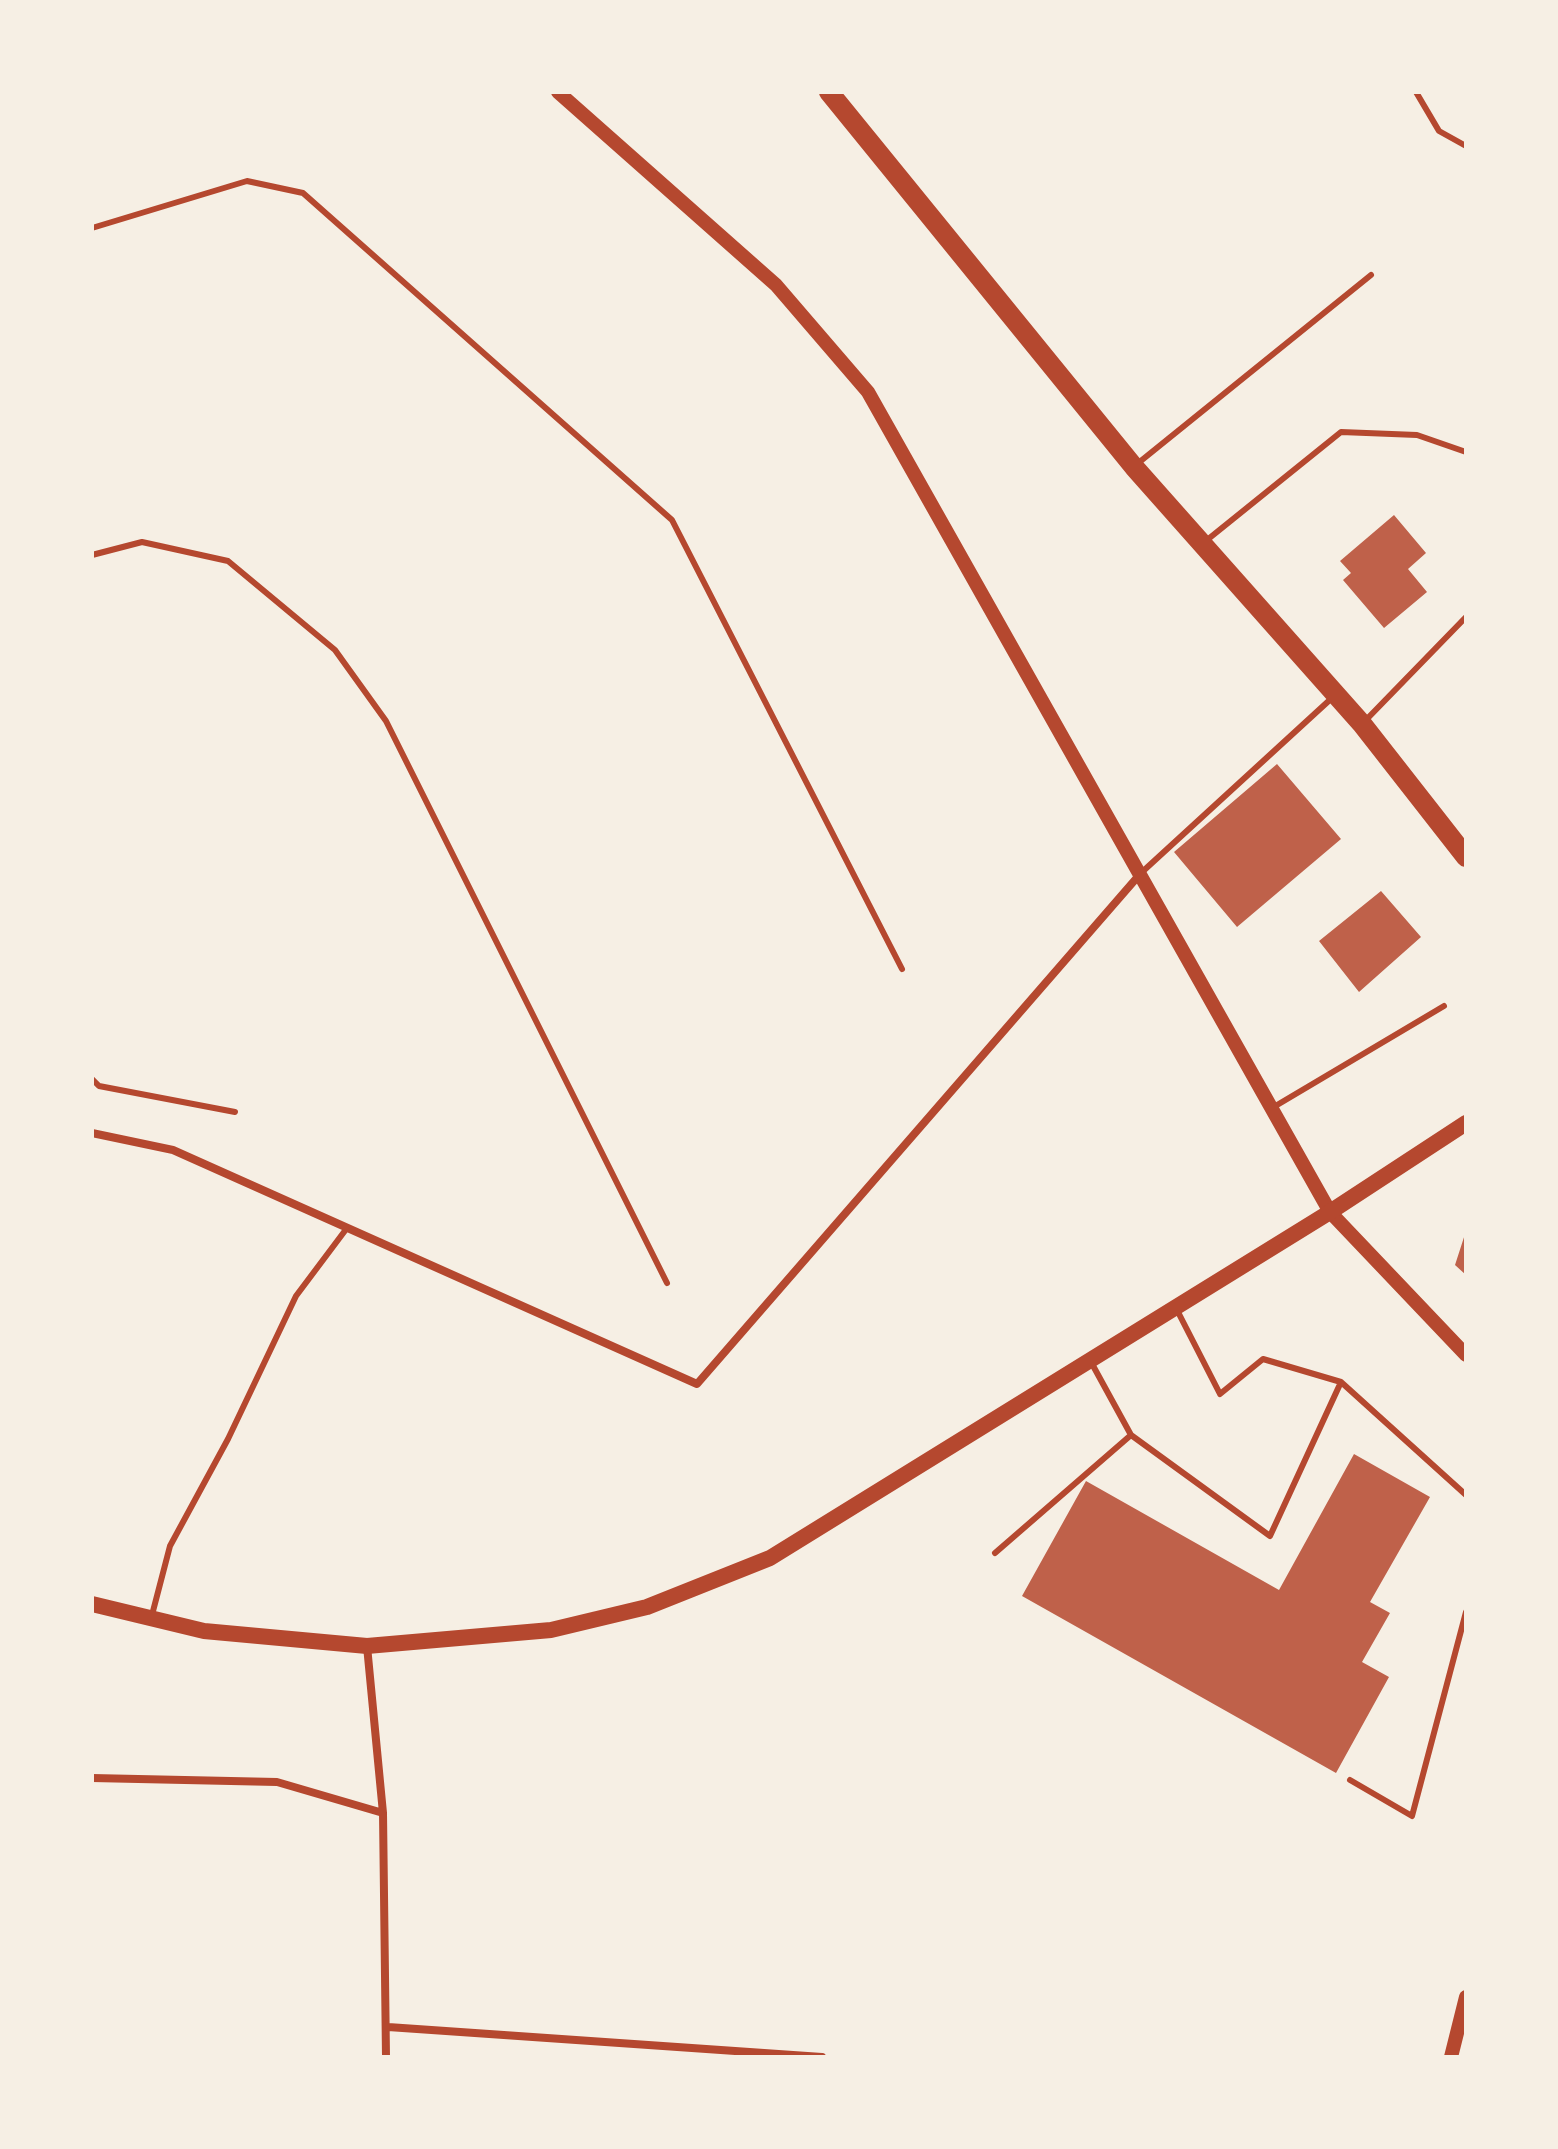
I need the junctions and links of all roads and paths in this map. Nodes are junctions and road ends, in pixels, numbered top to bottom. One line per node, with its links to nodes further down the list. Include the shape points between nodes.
1 (558, 92): 15 (street, via 776,285 868,392)
2 (829, 92): 8 (main road)
3 (1416, 92): 4 (lane, via 1439,131)
4 (1466, 146)
5 (92, 228): 16 (lane, via 247,181 303,193 672,520)
6 (1371, 275): 8 (lane)
7 (1466, 452): 9 (lane, via 1417,435 1341,432)
8 (1134, 467): 9 (main road)
9 (1201, 545): 12 (main road)
10 (92, 555): 25 (lane, via 142,542 228,561 335,650 386,721)
11 (1466, 617): 13 (lane)
12 (1336, 695): 13 (main road); 15 (lane)
13 (1362, 724): 14 (main road)
14 (1466, 857)
15 (1141, 873): 19 (street); 24 (street, via 697,1384)
16 (902, 969)
17 (1444, 1006): 19 (lane)
18 (92, 1079): 20 (lane, via 99,1086)
19 (1272, 1108): 23 (street)
20 (235, 1112)
21 (1466, 1123): 23 (main road)
22 (92, 1133): 24 (street, via 173,1150)
23 (1330, 1212): 26 (main road); 27 (street)
24 (347, 1228): 35 (lane, via 296,1296 170,1546)
25 (667, 1283)
26 (1175, 1306): 28 (main road); 29 (lane, via 1220,1394 1263,1359)
27 (1466, 1355)
28 (1090, 1359): 30 (lane); 36 (main road, via 770,1558 716,1580 647,1607 551,1630)
29 (1341, 1382): 30 (lane, via 1270,1536); 31 (lane)
30 (1131, 1435): 32 (lane)
31 (1466, 1495)
32 (995, 1553)
33 (92, 1604): 35 (main road)
34 (1466, 1612): 38 (lane, via 1412,1816)
35 (151, 1620): 36 (main road, via 204,1631)
36 (367, 1646): 39 (street)
37 (92, 1778): 39 (street, via 277,1782)
38 (1350, 1780)
39 (383, 1813): 41 (street)
40 (1466, 1997): 44 (street)
41 (388, 2027): 42 (street); 43 (street)
42 (386, 2057)
43 (822, 2057)
44 (1451, 2057)

